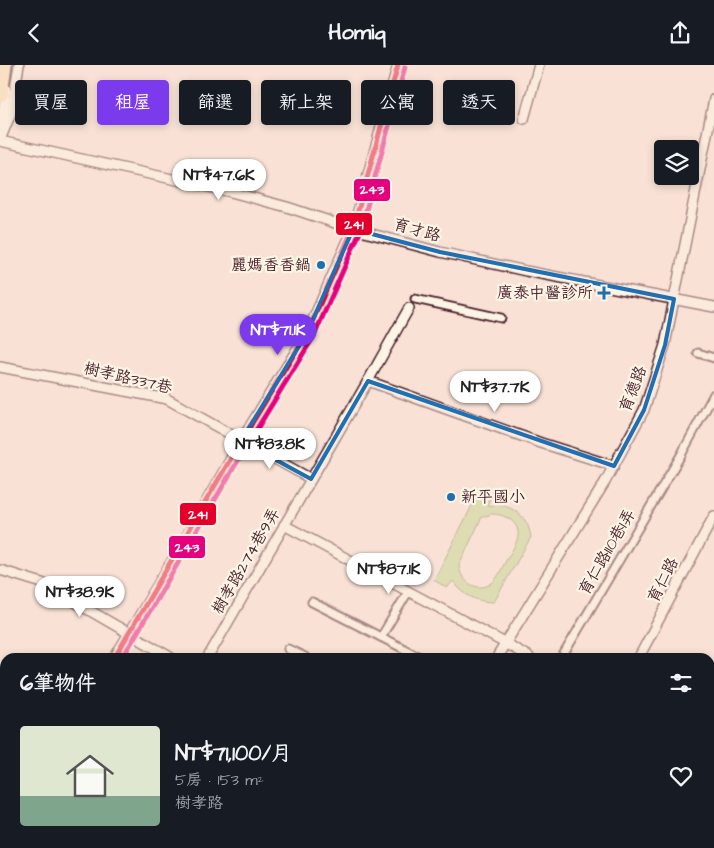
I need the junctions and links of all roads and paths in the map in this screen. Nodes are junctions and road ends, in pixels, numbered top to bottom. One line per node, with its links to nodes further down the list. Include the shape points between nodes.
1 (4, 65): 6 (highway)
2 (10, 65): 9 (street)
3 (19, 65): 9 (street, via 12,113)
4 (398, 65): 10 (street)
5 (538, 65): 8 (street)
6 (0, 94)
7 (714, 99): 12 (street, 育德路)
8 (524, 119)
9 (0, 140): 10 (street, 育才路, via 231,192)
10 (353, 229): 12 (street, 育才路, via 526,271); 21 (street, via 306,333)
11 (414, 299): 15 (street)
12 (674, 299): 13 (street, 育才路); 22 (street, 育德路, via 665,345 644,410)
13 (714, 307)
14 (409, 308): 19 (street, 樹孝路274巷9弄)
15 (501, 318)
16 (698, 353): 17 (street)
17 (714, 358)
18 (0, 367): 21 (street, 樹孝路337巷, via 167,399)
19 (368, 381): 22 (street); 23 (street, 樹孝路274巷9弄)
20 (714, 394): 40 (street, 育仁路110巷1弄)
21 (240, 441): 23 (street, 樹孝路337巷); 29 (street)
22 (614, 466): 31 (street, 育德路)
23 (311, 479): 25 (street, 樹孝路274巷9弄)
24 (714, 516): 41 (street, 育仁路)
25 (284, 525): 27 (street); 35 (street, 樹孝路274巷9弄)
26 (0, 569): 29 (street, via 42,583)
27 (408, 592): 30 (street); 31 (street)
28 (312, 602): 30 (street)
29 (129, 634): 33 (street); 34 (street)
30 (381, 637): 37 (street)
31 (505, 643): 38 (street, 育德路); 39 (street)
32 (288, 649): 36 (street)
33 (117, 653)
34 (163, 653)
35 (210, 653)
36 (296, 653)
37 (412, 653)
38 (499, 653)
39 (522, 653)
40 (564, 653)
41 (641, 653)

